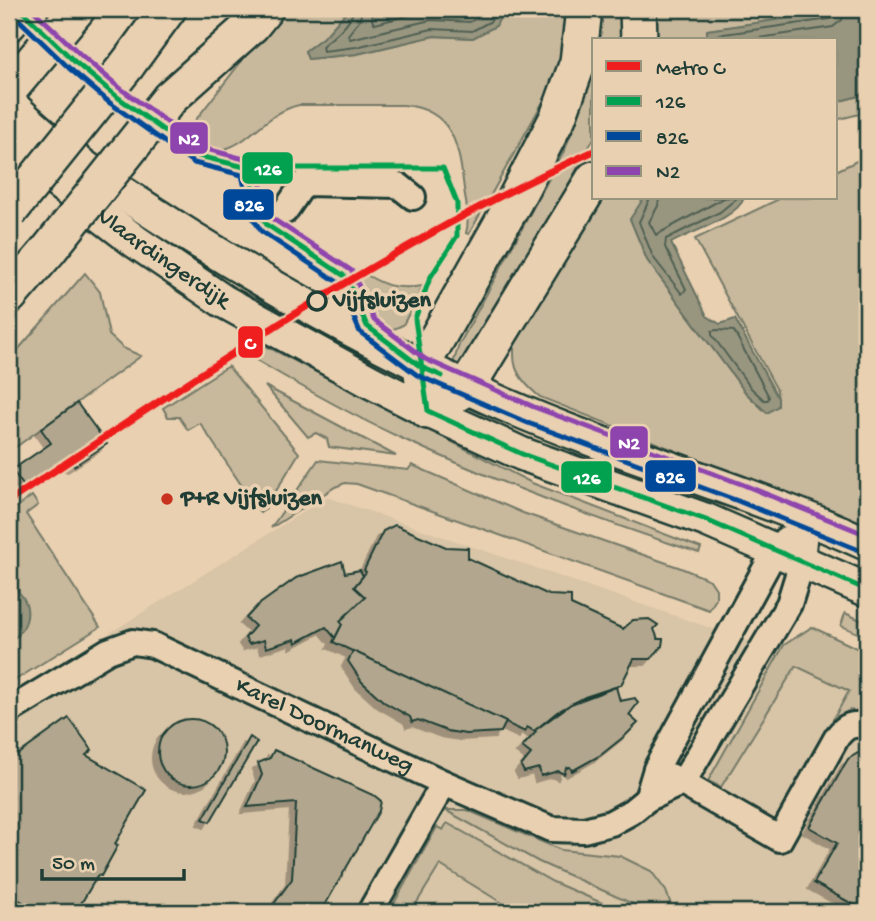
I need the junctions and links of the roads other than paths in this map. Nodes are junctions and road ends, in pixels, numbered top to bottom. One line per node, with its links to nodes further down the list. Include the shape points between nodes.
1 (20, 9): 8 (highway)
2 (168, 9): 17 (highway, bridge)
3 (236, 9): 11 (highway)
4 (265, 9): 11 (highway)
5 (584, 9): 19 (highway, via 578,62 558,117)
6 (638, 9): 9 (highway)
7 (72, 15): 10 (highway)
8 (9, 23)
9 (639, 38)
10 (9, 90)
11 (170, 99): 18 (highway, bridge)
12 (9, 103): 19 (main road, Vlaardingerdijk, via 88,169 168,223 287,296)
13 (9, 145): 21 (main road, Vlaardingerdijk, via 136,243 223,301)
14 (592, 182): 20 (highway)
15 (413, 197): 16 (street, via 398,185 304,183)
16 (285, 211)
17 (9, 212)
18 (9, 296)
19 (421, 367): 20 (main road, Vlaardingerdijk); 21 (highway)
20 (467, 387): 21 (highway); 22 (main road, Vlaardingerdijk)
21 (428, 411): 24 (main road, Vlaardingerdijk, via 522,454)
22 (806, 519): 23 (main road, Vlaardingerdijk); 24 (street)
23 (867, 544)
24 (789, 555): 25 (main road, Vlaardingerdijk); 28 (street); 29 (street, via 789,604)
25 (867, 590)
26 (9, 710): 30 (street, Karel Doormanweg, via 108,651 143,643)
27 (867, 726): 29 (street, via 854,723 843,729 780,839)
28 (656, 769): 29 (street); 31 (street)
29 (683, 782): 31 (street, Karel Doormanweg)
30 (444, 783): 31 (street, Karel Doormanweg, via 551,828 584,830 611,822); 32 (street)
31 (647, 799)
32 (370, 912)

